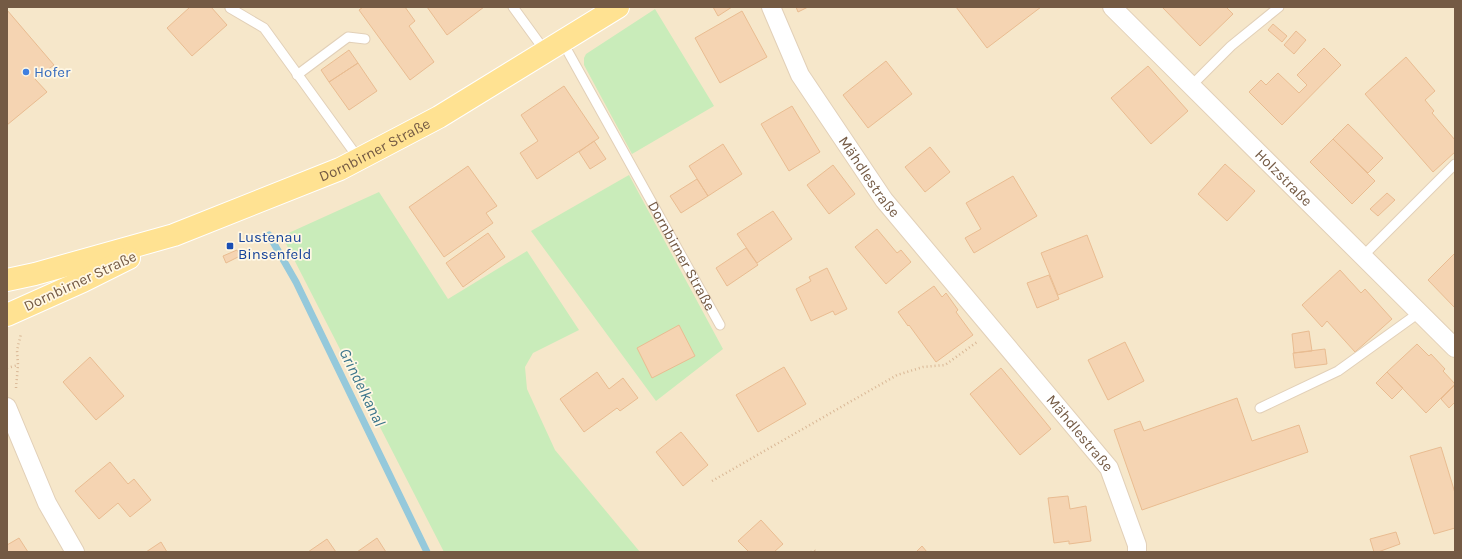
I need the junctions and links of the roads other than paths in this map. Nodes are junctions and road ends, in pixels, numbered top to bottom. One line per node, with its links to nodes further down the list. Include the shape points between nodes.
1 (513, 7): 8 (lane)
2 (618, 7): 8 (main road, Dornbirner Straße)
3 (771, 7): 24 (street, Mähdlestraße, via 800,75 884,200 1109,468 1137,545)
4 (1112, 7): 10 (street, Holzstraße)
5 (1279, 7): 10 (lane, via 1232,46)
6 (230, 8): 9 (lane, via 264,28)
7 (365, 39): 9 (lane, via 348,37)
8 (553, 46): 11 (main road, Dornbirner Straße, via 439,117); 19 (lane, Dornbirner Straße)
9 (297, 74): 11 (lane)
10 (1191, 86): 14 (street, Holzstraße)
11 (359, 159): 13 (main road, Dornbirner Straße)
12 (1455, 164): 14 (lane)
13 (174, 235): 15 (main road, Dornbirner Straße); 18 (main road, Dornbirner Straße, via 83,281)
14 (1363, 256): 17 (street, Holzstraße)
15 (7, 280)
16 (7, 303): 18 (main road, Dornbirner Straße)
17 (1420, 312): 20 (street, Holzstraße); 22 (lane, via 1338,371)
18 (7, 315)
19 (720, 325)
20 (1455, 348)
21 (7, 407): 23 (street, via 47,503)
22 (1260, 408)
23 (75, 552)
24 (1137, 552)

